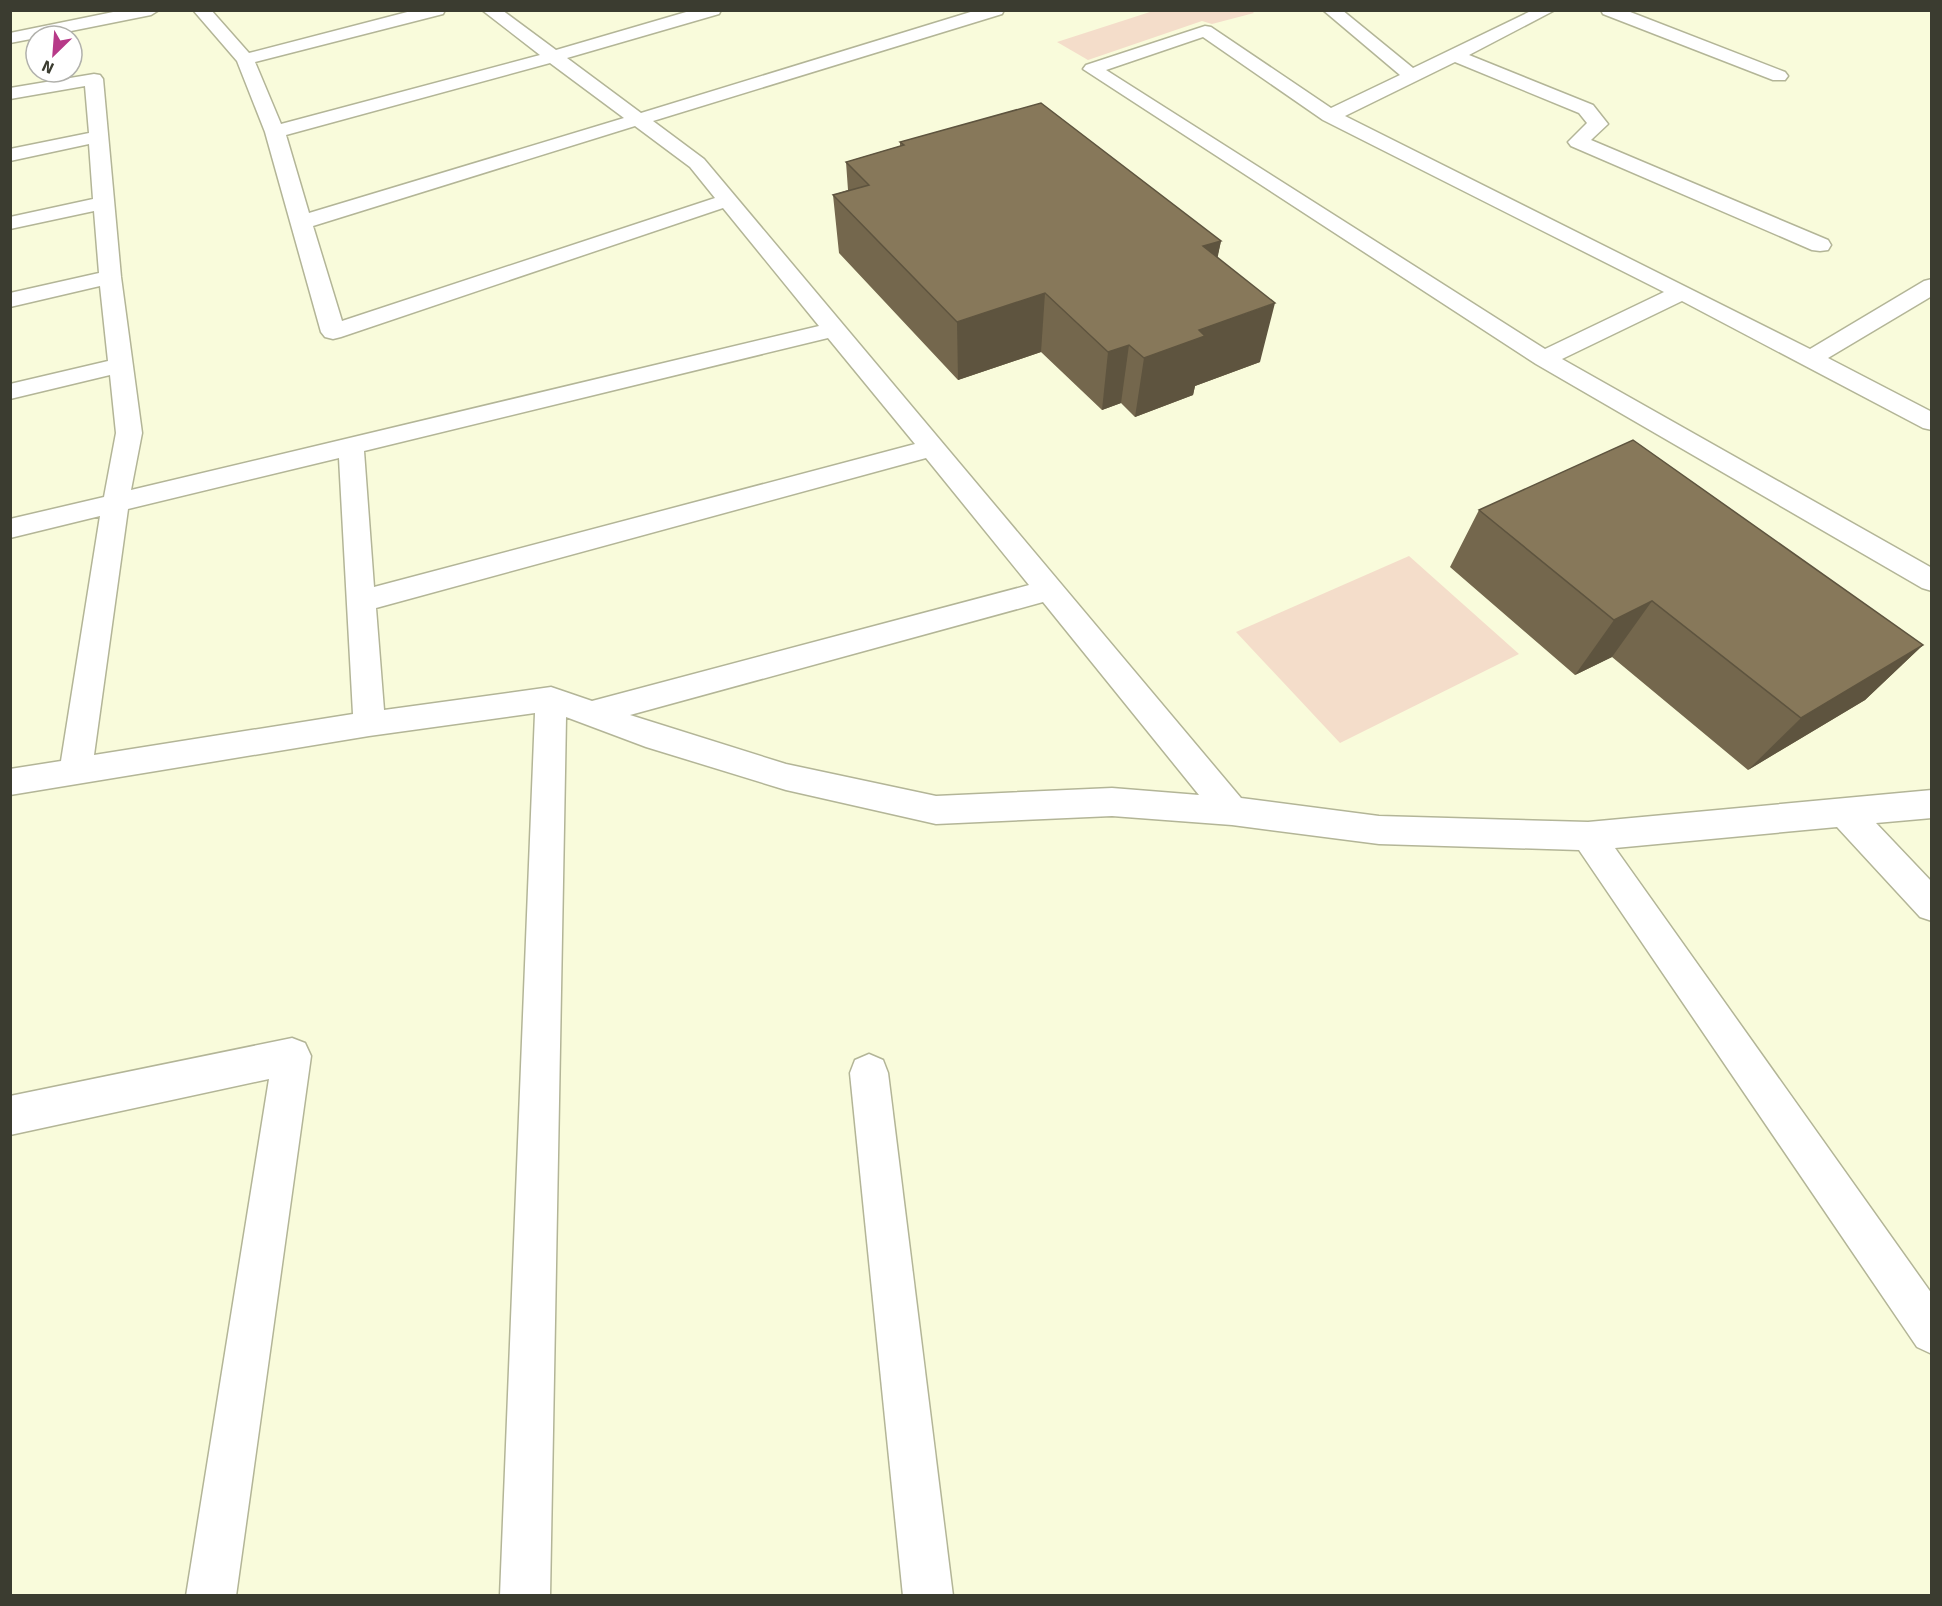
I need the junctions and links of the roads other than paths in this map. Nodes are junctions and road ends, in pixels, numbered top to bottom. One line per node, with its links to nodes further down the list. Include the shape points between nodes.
1 (77, 10): 11 (street)
2 (151, 10): 11 (street)
3 (201, 10): 15 (street)
4 (436, 10): 15 (street)
5 (490, 10): 14 (street)
6 (713, 10): 14 (street)
7 (996, 10): 20 (street)
8 (1331, 10): 17 (street)
9 (1547, 10): 13 (street)
10 (1609, 10): 16 (street)
11 (90, 24): 12 (street)
12 (10, 38)
13 (1456, 56): 17 (street); 28 (street, via 1586,109 1598,124 1578,142)
14 (553, 57): 20 (street); 21 (street)
15 (244, 59): 21 (street)
16 (1779, 76)
17 (1413, 77): 19 (street)
18 (10, 94): 22 (street, via 94,79)
19 (1330, 116): 31 (street); 35 (street, via 1205,31 1092,69)
20 (640, 121): 24 (street, via 698,163); 27 (street)
21 (275, 132): 27 (street)
22 (100, 136): 23 (street); 25 (street)
23 (10, 155)
24 (728, 200): 27 (street, via 333,332); 33 (street)
25 (104, 203): 26 (street); 29 (street)
26 (10, 223)
27 (300, 223)
28 (1820, 245)
29 (110, 277): 32 (street); 36 (street)
30 (1932, 286): 34 (street)
31 (1682, 292): 34 (street); 35 (street)
32 (10, 300)
33 (835, 329): 39 (street); 40 (street)
34 (1811, 358): 38 (street)
35 (1544, 359): 43 (street)
36 (119, 366): 37 (street); 41 (street, via 129,433)
37 (10, 392)
38 (1932, 422)
39 (351, 445): 41 (street); 45 (street)
40 (933, 448): 44 (street); 45 (street)
41 (116, 502): 42 (street); 49 (street)
42 (10, 529)
43 (1932, 581)
44 (1050, 590): 47 (street); 52 (street)
45 (362, 601): 48 (street)
46 (551, 699): 47 (street); 48 (street); 60 (street)
47 (591, 714): 52 (street, via 786,777 936,810 1112,802)
48 (369, 724): 49 (street)
49 (75, 773): 50 (street)
50 (10, 782)
51 (1932, 804): 53 (street)
52 (1232, 811): 54 (street, via 1379,830)
53 (1844, 812): 54 (street); 55 (street)
54 (1588, 836): 58 (street)
55 (1932, 906)
56 (869, 1073): 61 (street)
57 (10, 1116): 59 (street, via 292,1056)
58 (1932, 1332)
59 (212, 1596)
60 (525, 1596)
61 (928, 1596)

